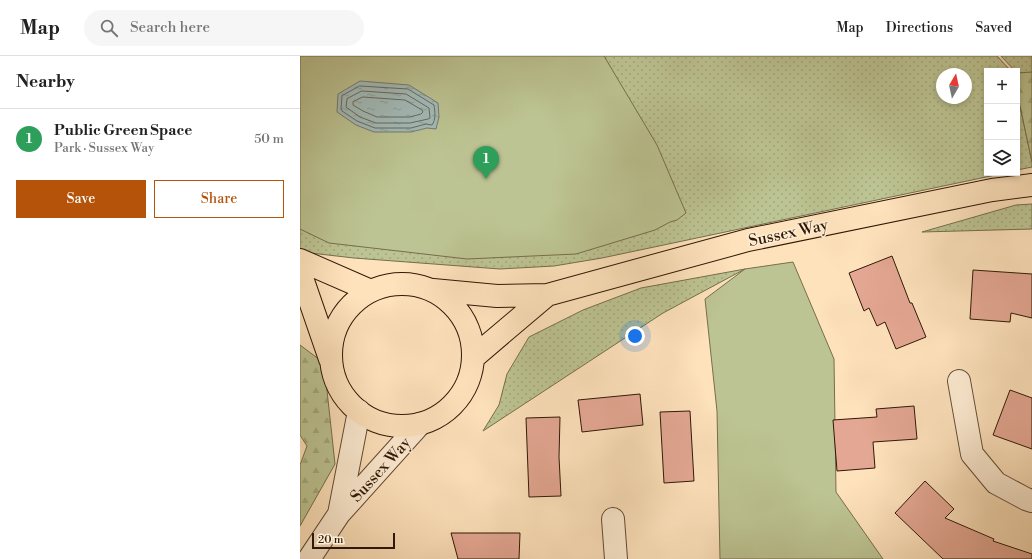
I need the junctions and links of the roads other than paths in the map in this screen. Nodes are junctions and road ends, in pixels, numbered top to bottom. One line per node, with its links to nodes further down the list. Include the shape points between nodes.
1 (1032, 185): 6 (main road, Sussex Way, via 992,190 748,240)
2 (300, 260): 5 (main road)
3 (300, 272): 8 (main road)
4 (432, 290): 5 (main road, via 412,284 391,285); 6 (main road, Sussex Way, via 497,296); 7 (main road, via 450,302 463,318 471,336)
5 (371, 291): 8 (main road, via 353,303 340,320 333,340)
6 (547, 295): 7 (main road, Sussex Way)
7 (474, 357): 11 (main road, via 469,379 458,400 441,415)
8 (331, 362): 10 (main road, via 336,381 345,398)
9 (960, 381): 12 (street, via 972,454 996,483)
10 (359, 411): 11 (main road, via 377,422 399,426); 13 (street, Sussex Way)
11 (420, 424): 13 (street, Sussex Way)
12 (1032, 500)
13 (339, 514): 15 (street, Sussex Way)
14 (613, 519): 16 (street)
15 (309, 559)
16 (616, 559)

